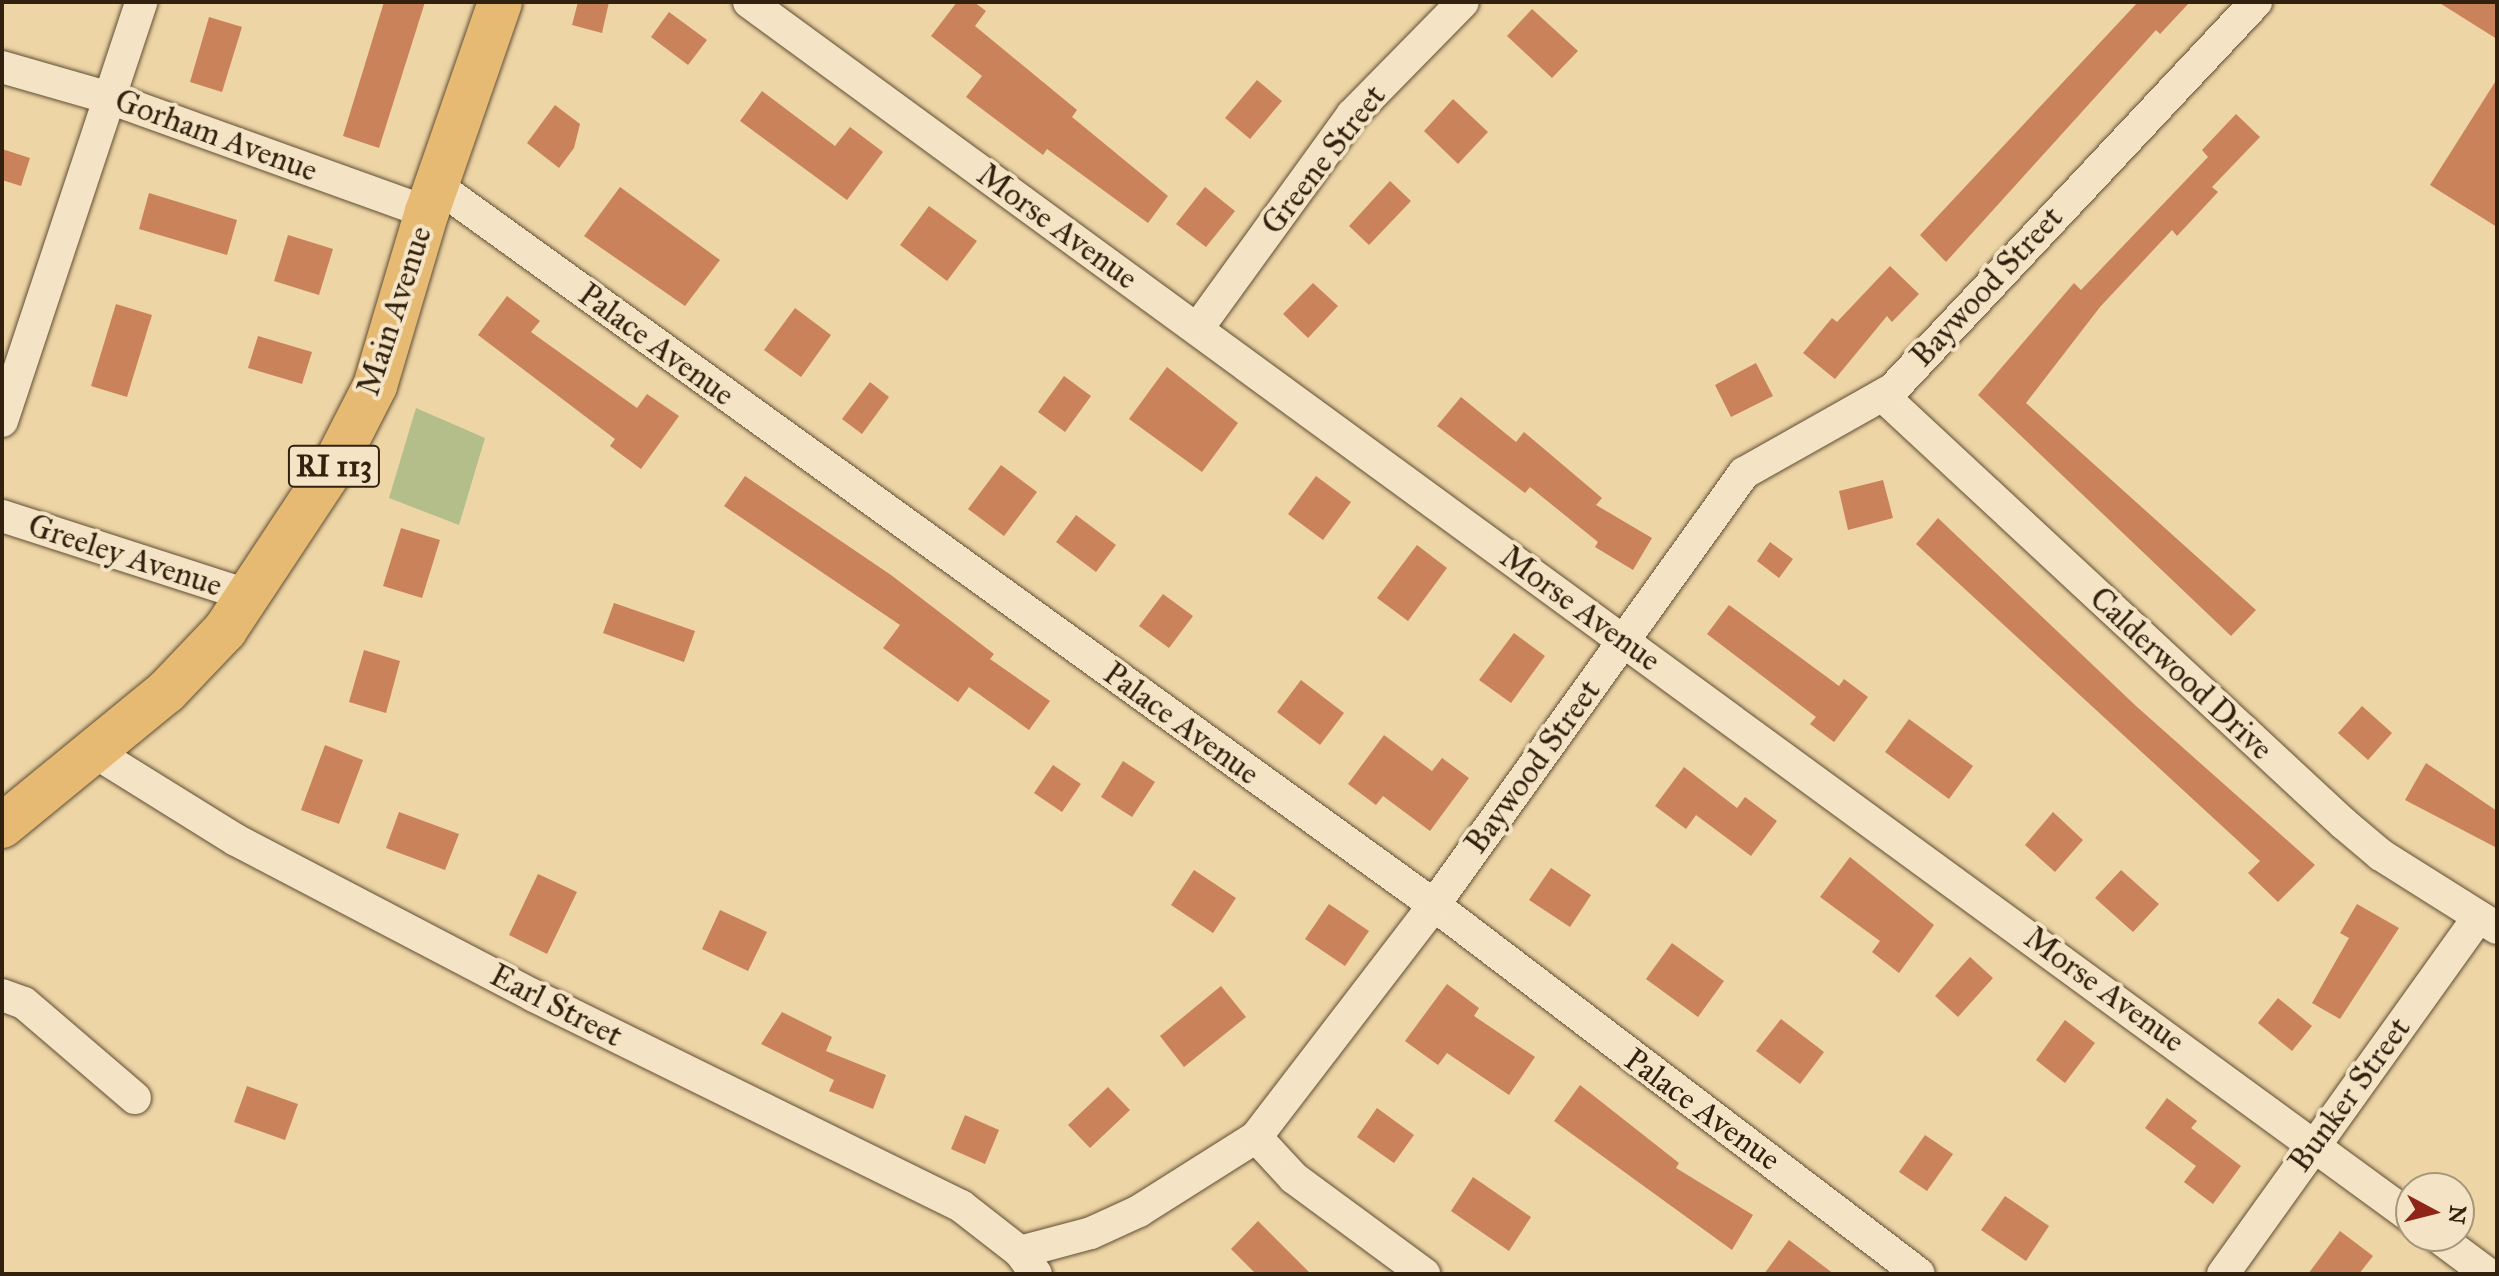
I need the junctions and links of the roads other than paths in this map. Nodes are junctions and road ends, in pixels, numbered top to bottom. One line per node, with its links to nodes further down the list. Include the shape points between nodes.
1 (141, 2): 8 (street)
2 (500, 2): 9 (main road, Main Avenue / RI 113)
3 (749, 2): 6 (street, Morse Avenue)
4 (1463, 2): 10 (street, Greene Street, via 1352,115)
5 (2256, 2): 11 (street, Baywood Street)
6 (783, 12): 10 (street, Morse Avenue)
7 (2, 67): 8 (street, Gorham Avenue)
8 (110, 98): 9 (street, Gorham Avenue); 12 (street)
9 (432, 198): 14 (main road, Main Avenue / RI 113, via 375,386 335,464); 18 (street, Palace Avenue)
10 (1198, 328): 15 (street, Morse Avenue)
11 (1883, 396): 15 (street, Baywood Street, via 1744,473); 19 (street, Calderwood Drive, via 2343,823 2381,855)
12 (2, 421)
13 (2, 516): 14 (street, Greeley Avenue)
14 (249, 596): 16 (main road, Main Avenue / RI 113, via 166,692)
15 (1622, 640): 18 (street, Baywood Street); 23 (street, Morse Avenue)
16 (96, 753): 17 (main road, Main Avenue / RI 113); 26 (street, Earl Street, via 236,840 534,996 961,1206)
17 (2, 826)
18 (1434, 905): 22 (street, Baywood Street); 28 (street, Palace Avenue)
19 (2488, 922): 23 (street, Bunker Street)
20 (2, 995): 21 (street, via 24,1003)
21 (135, 1098)
22 (1256, 1137): 26 (street, Baywood Street, via 1139,1211); 27 (street, via 1294,1178)
23 (2314, 1145): 24 (street, Morse Avenue); 29 (street, Bunker Street)
24 (2395, 1205)
25 (2458, 1252): 30 (street)
26 (1028, 1263)
27 (1424, 1274)
28 (1919, 1274)
29 (2223, 1274)
30 (2488, 1274)

